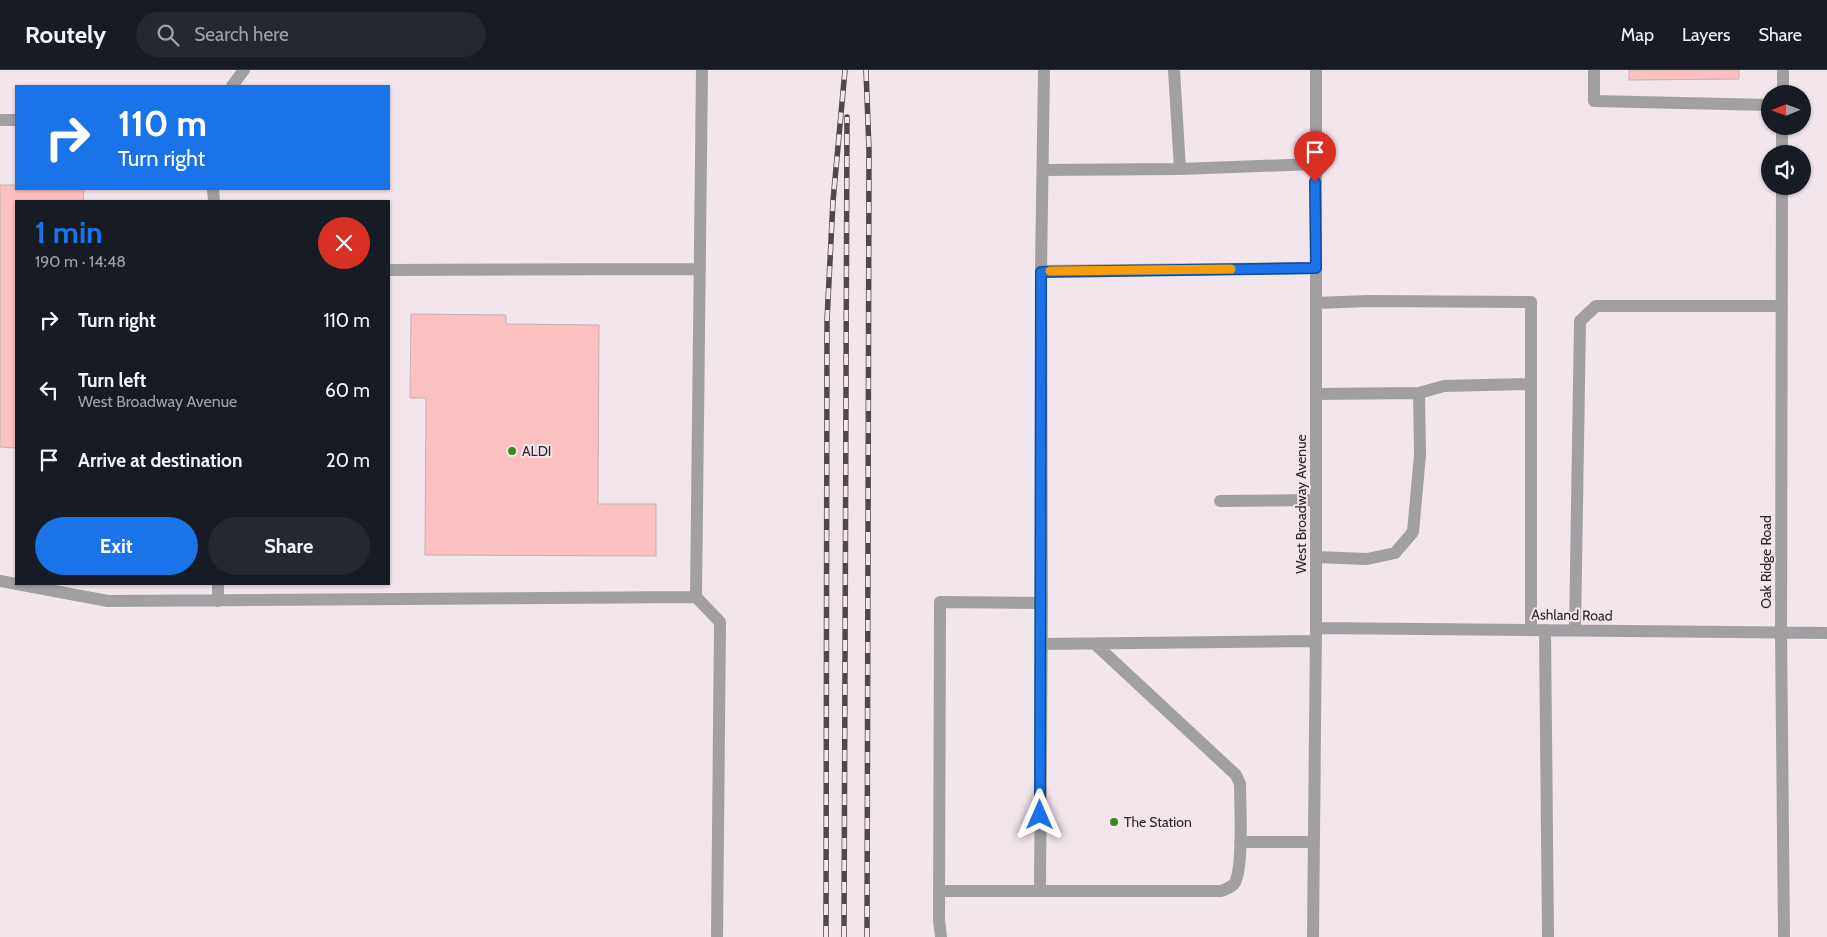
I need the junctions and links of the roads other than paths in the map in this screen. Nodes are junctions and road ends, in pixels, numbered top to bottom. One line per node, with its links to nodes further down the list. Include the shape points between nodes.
1 (244, 70): 8 (street)
2 (702, 70): 18 (street)
3 (1044, 70): 15 (street)
4 (1174, 70): 14 (street)
5 (1316, 70): 13 (street, West Broadway Avenue)
6 (1594, 70): 10 (street, via 1594,102)
7 (1783, 70): 9 (street)
8 (233, 85)
9 (1782, 85)
10 (1761, 105)
11 (0, 120): 12 (street)
12 (15, 120)
13 (1315, 164): 14 (street); 17 (street, West Broadway Avenue)
14 (1180, 169): 15 (street)
15 (1043, 170): 20 (street)
16 (1782, 195): 22 (street, Oak Ridge Road)
17 (1316, 268): 20 (street); 21 (street, West Broadway Avenue)
18 (700, 269): 19 (street); 33 (street)
19 (390, 270)
20 (1041, 272): 35 (street)
21 (1316, 303): 23 (street, via 1368,300 1532,302); 24 (street, West Broadway Avenue)
22 (1782, 306): 38 (street, via 1596,306 1580,322); 39 (street, Oak Ridge Road)
23 (1531, 384): 25 (street, via 1444,386); 36 (street)
24 (1316, 394): 25 (street); 26 (street, West Broadway Avenue)
25 (1419, 394): 28 (street, via 1420,455 1413,532 1395,553 1367,559)
26 (1316, 500): 27 (street); 28 (street, West Broadway Avenue)
27 (1220, 501)
28 (1316, 557): 41 (street, West Broadway Avenue)
29 (0, 581): 30 (street)
30 (15, 584)
31 (22, 585): 34 (street, via 108,601)
32 (218, 585): 34 (street)
33 (696, 597): 34 (street); 48 (street, via 720,622)
34 (218, 601)
35 (1042, 603): 42 (street); 46 (street, via 940,602)
36 (1531, 630): 37 (street, Ashland Road); 41 (street, Ashland Road)
37 (1545, 630): 38 (street, Ashland Road); 51 (street)
38 (1575, 630): 39 (street, Ashland Road)
39 (1781, 632): 40 (street, Ashland Road); 52 (street, Oak Ridge Road)
40 (1827, 633)
41 (1316, 635): 43 (street, Ashland Road); 45 (street, West Broadway Avenue)
42 (1042, 644): 43 (street, Ashland Road); 47 (street)
43 (1096, 644): 44 (street, via 1236,775 1240,784)
44 (1240, 842): 45 (street); 47 (street, via 1234,884 1221,891)
45 (1314, 842): 50 (street, West Broadway Avenue)
46 (939, 891): 47 (street); 49 (street)
47 (1040, 891)
48 (716, 937)
49 (942, 937)
50 (1313, 937)
51 (1548, 937)
52 (1784, 937)

